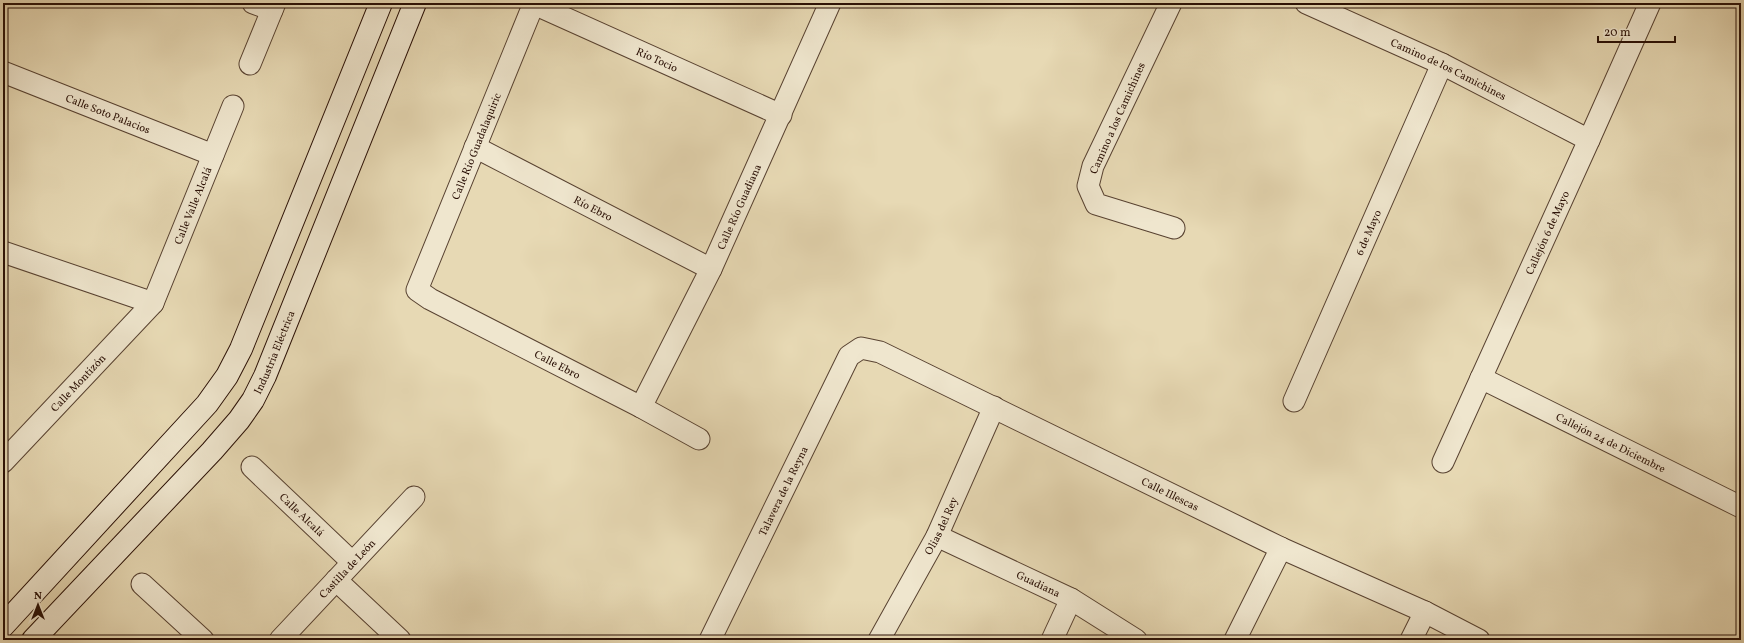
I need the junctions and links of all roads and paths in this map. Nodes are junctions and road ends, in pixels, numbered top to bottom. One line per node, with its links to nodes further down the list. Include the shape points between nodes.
1 (381, 3): 40 (street, via 253,320 227,376 202,410)
2 (415, 3): 41 (street, Industria Eléctrica, via 300,291 253,400 212,451)
3 (830, 3): 13 (street, Calle Río Guadiana)
4 (1171, 3): 17 (street, Camino a los Camichines, via 1094,166 1088,186 1096,204)
5 (1306, 3): 10 (street, Camino de los Camichines)
6 (1650, 3): 14 (street, Callejón 6 de Mayo)
7 (534, 4): 13 (street, Río Tocio); 15 (street, Calle Río Guadalaquiric)
8 (266, 5): 9 (street)
9 (250, 64)
10 (1442, 64): 14 (street, Camino de los Camichines); 24 (street, 6 de Mayo)
11 (3, 72): 16 (street, Calle Soto Palacios)
12 (232, 106): 16 (street, Calle Valle Alcalá)
13 (781, 115): 19 (street, Calle Río Guadiana)
14 (1589, 140): 23 (street, Callejón 6 de Mayo)
15 (475, 147): 19 (street, Río Ebro); 20 (street, Calle Río Guadalaquiric)
16 (213, 155): 21 (street, Calle Valle Alcalá)
17 (1174, 228)
18 (3, 252): 21 (street)
19 (711, 269): 25 (street, Calle Río Guadiana)
20 (417, 290): 25 (street, Calle Ebro)
21 (153, 303): 28 (street, Calle Montizón)
22 (861, 348): 26 (street, Calle Illescas, via 880,352); 45 (street, Talavera de la Reyna, via 849,356)
23 (1481, 378): 29 (street, Callejón 6 de Mayo); 32 (street, Callejón 24 de Diciembre)
24 (1294, 401)
25 (641, 407): 27 (street, Calle Ebro)
26 (994, 407): 33 (street, Olias del Rey); 34 (street, Calle Illescas)
27 (699, 439)
28 (3, 462)
29 (1443, 462)
30 (252, 467): 35 (street, Calle Alcalá)
31 (414, 497): 35 (street, Castilla de León)
32 (1741, 507)
33 (937, 536): 38 (street, Guadiana); 46 (street, Olias del Rey)
34 (1281, 548): 39 (street, Calle Illescas); 49 (street)
35 (352, 562): 36 (street, Castilla de León)
36 (336, 580): 43 (street, Castilla de León); 44 (street)
37 (142, 584): 42 (street)
38 (1071, 599): 47 (street); 48 (street, Guadiana)
39 (1425, 612): 50 (street); 51 (street, Calle Illescas)
40 (3, 626)
41 (34, 640)
42 (203, 640)
43 (280, 640)
44 (400, 640)
45 (710, 640)
46 (879, 640)
47 (1052, 640)
48 (1136, 640)
49 (1235, 640)
50 (1410, 640)
51 (1479, 640)

